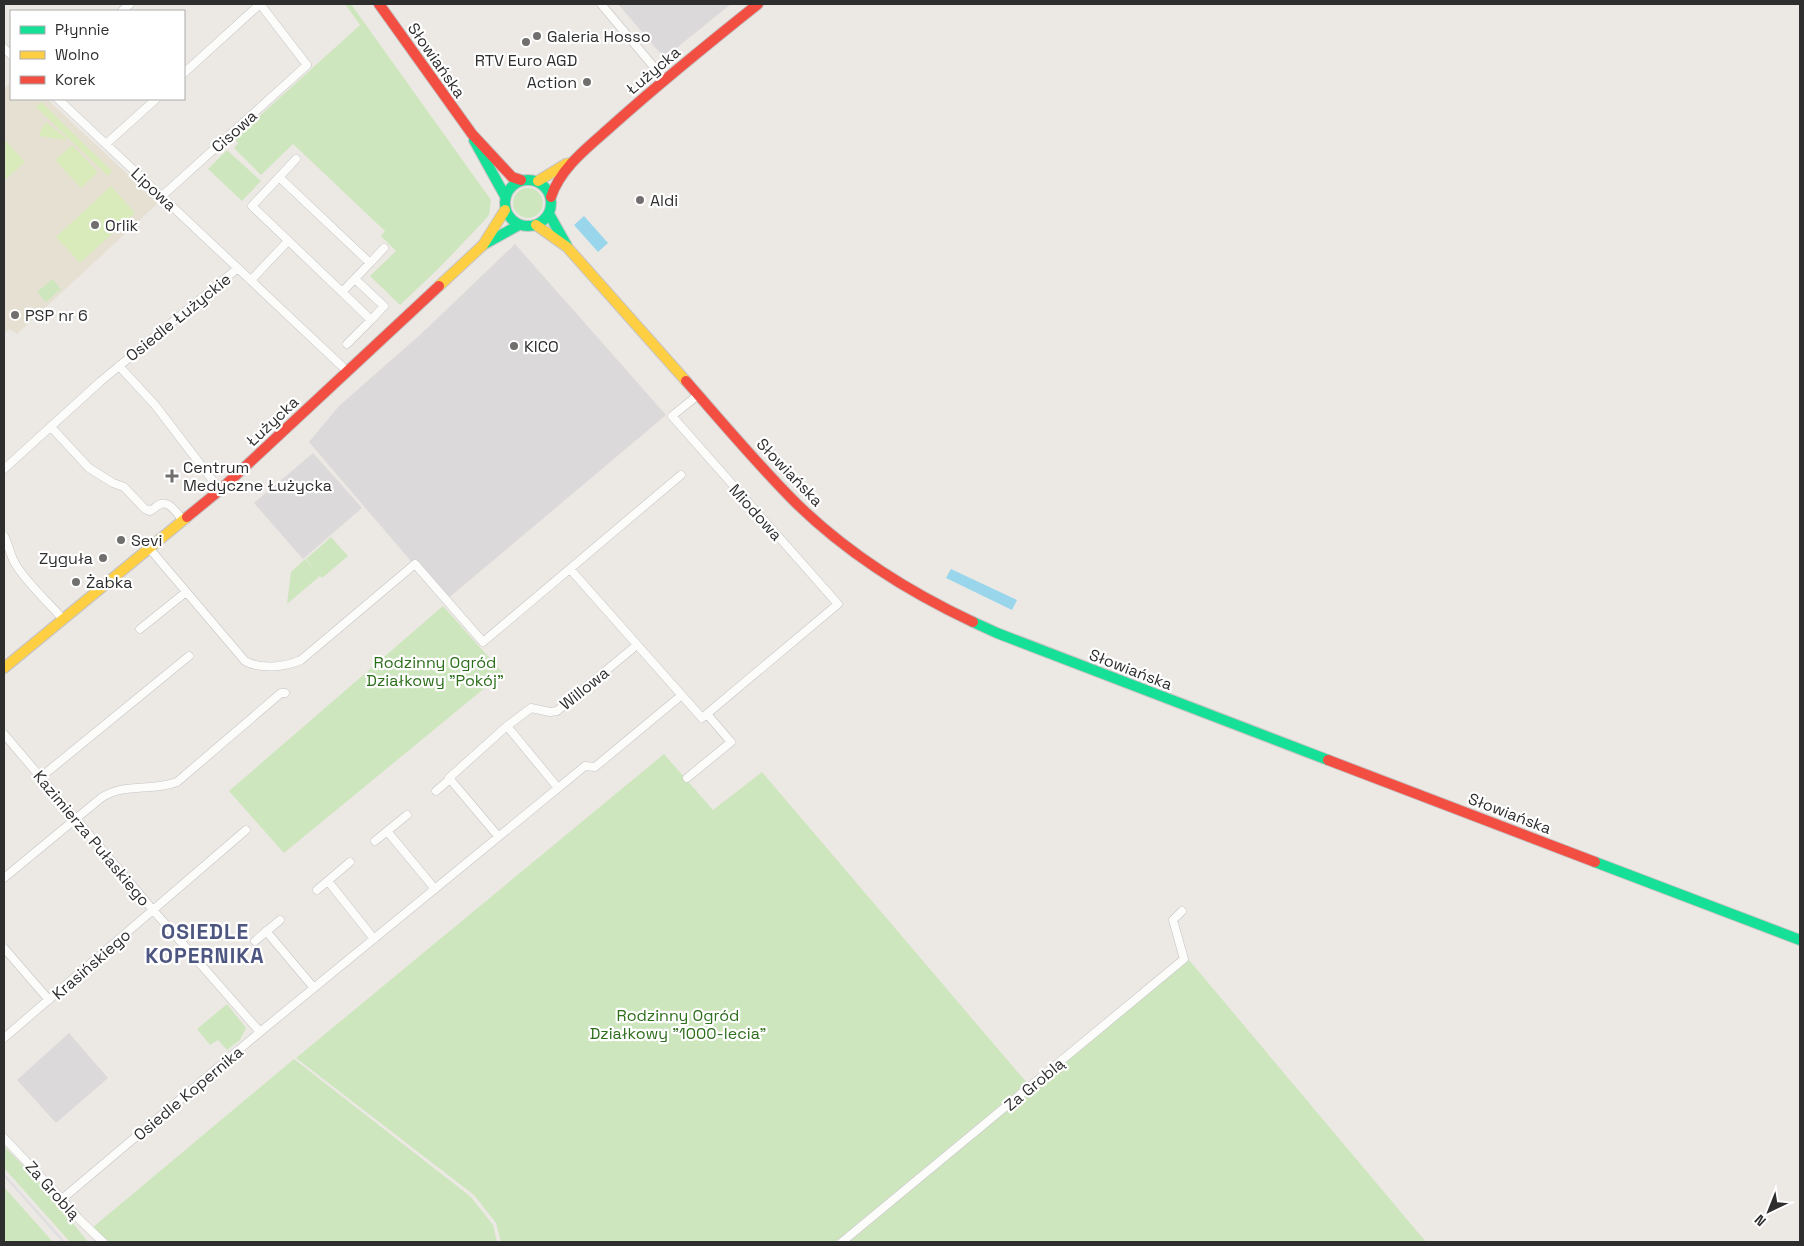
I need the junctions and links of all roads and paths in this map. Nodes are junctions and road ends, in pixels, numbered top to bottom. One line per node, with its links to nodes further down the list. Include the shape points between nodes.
1 (260, 4): 5 (street); 16 (street, Cisowa, via 306,65)
2 (379, 4): 9 (street, Słowiańska)
3 (600, 4): 6 (street)
4 (758, 4): 6 (street, Łużycka)
5 (185, 72)
6 (664, 79): 12 (street, Łużycka)
7 (59, 100): 10 (street, Lipowa)
8 (155, 100): 10 (street)
9 (472, 134): 14 (street, Słowiańska, via 506,171); 17 (street, Słowiańska)
10 (106, 144): 16 (street, Lipowa)
11 (296, 160): 13 (street)
12 (571, 163): 15 (street, Łużycka); 18 (street, Łużycka)
13 (279, 177): 23 (street, via 252,206); 27 (street)
14 (521, 180): 15 (street); 17 (street, via 511,186)
15 (538, 181): 18 (street)
16 (162, 196): 28 (street, Lipowa)
17 (505, 196): 19 (street)
18 (551, 197): 20 (street)
19 (506, 210): 21 (street); 24 (street, Łużycka)
20 (549, 214): 22 (street); 25 (street, Słowiańska)
21 (519, 225): 22 (street); 24 (street, Łużycka)
22 (536, 225): 25 (street, Słowiańska)
23 (288, 240): 30 (street); 31 (street)
24 (483, 245): 35 (street, Łużycka)
25 (568, 247): 36 (street, Słowiańska)
26 (384, 248): 27 (street)
27 (370, 263): 29 (street)
28 (238, 268): 30 (street, Lipowa); 34 (street, Osiedle Łużyckie)
29 (355, 279): 31 (street); 32 (street, via 384,306)
30 (251, 280): 35 (street, Lipowa)
31 (342, 292): 32 (street)
32 (371, 320): 33 (street)
33 (347, 344)
34 (119, 366): 37 (street, Osiedle Łużyckie); 40 (street, Osiedle Łużyckie, via 155,405)
35 (347, 371): 40 (street, Łużycka)
36 (698, 395): 53 (street, Miodowa, via 672,416 838,604); 77 (street, Słowiańska, via 781,488 835,538 897,582 970,621)
37 (51, 427): 38 (street, Osiedle Łużyckie); 41 (street, via 89,468 124,487 146,509 150,511 165,503)
38 (4, 469)
39 (681, 475): 44 (street)
40 (220, 490): 41 (street, Łużycka)
41 (183, 521): 43 (street, Łużycka)
42 (4, 536): 46 (street, via 17,567)
43 (149, 548): 45 (street); 46 (street, Łużycka)
44 (570, 568): 45 (street, via 483,642 415,564 301,660 290,665 260,666 245,661); 53 (street, via 702,718)
45 (186, 592): 47 (street)
46 (62, 618): 50 (street, Łużycka)
47 (140, 629)
48 (632, 649): 54 (street, Willowa, via 556,711 531,708)
49 (189, 656): 56 (street)
50 (4, 668)
51 (285, 693): 62 (street, via 281,693 177,782 164,787 112,790)
52 (677, 699): 59 (street, Osiedle Kopernika, via 595,767 585,766)
53 (707, 714): 57 (street, via 731,742)
54 (508, 726): 58 (street); 59 (street)
55 (4, 734): 56 (street, Kazimierza Pułaskiego)
56 (40, 777): 62 (street, Kazimierza Pułaskiego)
57 (688, 778)
58 (450, 779): 60 (street); 65 (street)
59 (558, 788): 65 (street, Osiedle Kopernika)
60 (436, 791)
61 (407, 815): 64 (street)
62 (76, 818): 68 (street); 72 (street, Kazimierza Pułaskiego)
63 (246, 830): 72 (street, Krasińskiego)
64 (388, 831): 66 (street); 70 (street)
65 (498, 836): 70 (street, Osiedle Kopernika)
66 (375, 842)
67 (350, 862): 69 (street)
68 (4, 878)
69 (328, 881): 71 (street); 76 (street)
70 (435, 889): 76 (street, Osiedle Kopernika)
71 (317, 890)
72 (153, 910): 81 (street, Krasińskiego); 82 (street, Kazimierza Pułaskiego)
73 (1182, 911): 87 (street, Za Groblą, via 1173,920 1184,959)
74 (280, 920): 75 (street)
75 (266, 931): 78 (street); 80 (street)
76 (374, 938): 80 (street, Osiedle Kopernika)
77 (1800, 940)
78 (255, 941)
79 (4, 948): 81 (street)
80 (314, 988): 82 (street, Osiedle Kopernika)
81 (49, 1000): 83 (street, Krasińskiego)
82 (260, 1032): 85 (street, Osiedle Kopernika)
83 (4, 1038)
84 (4, 1138): 85 (street, Za Groblą)
85 (62, 1199): 86 (street, Za Groblą)
86 (103, 1242)
87 (842, 1242)

